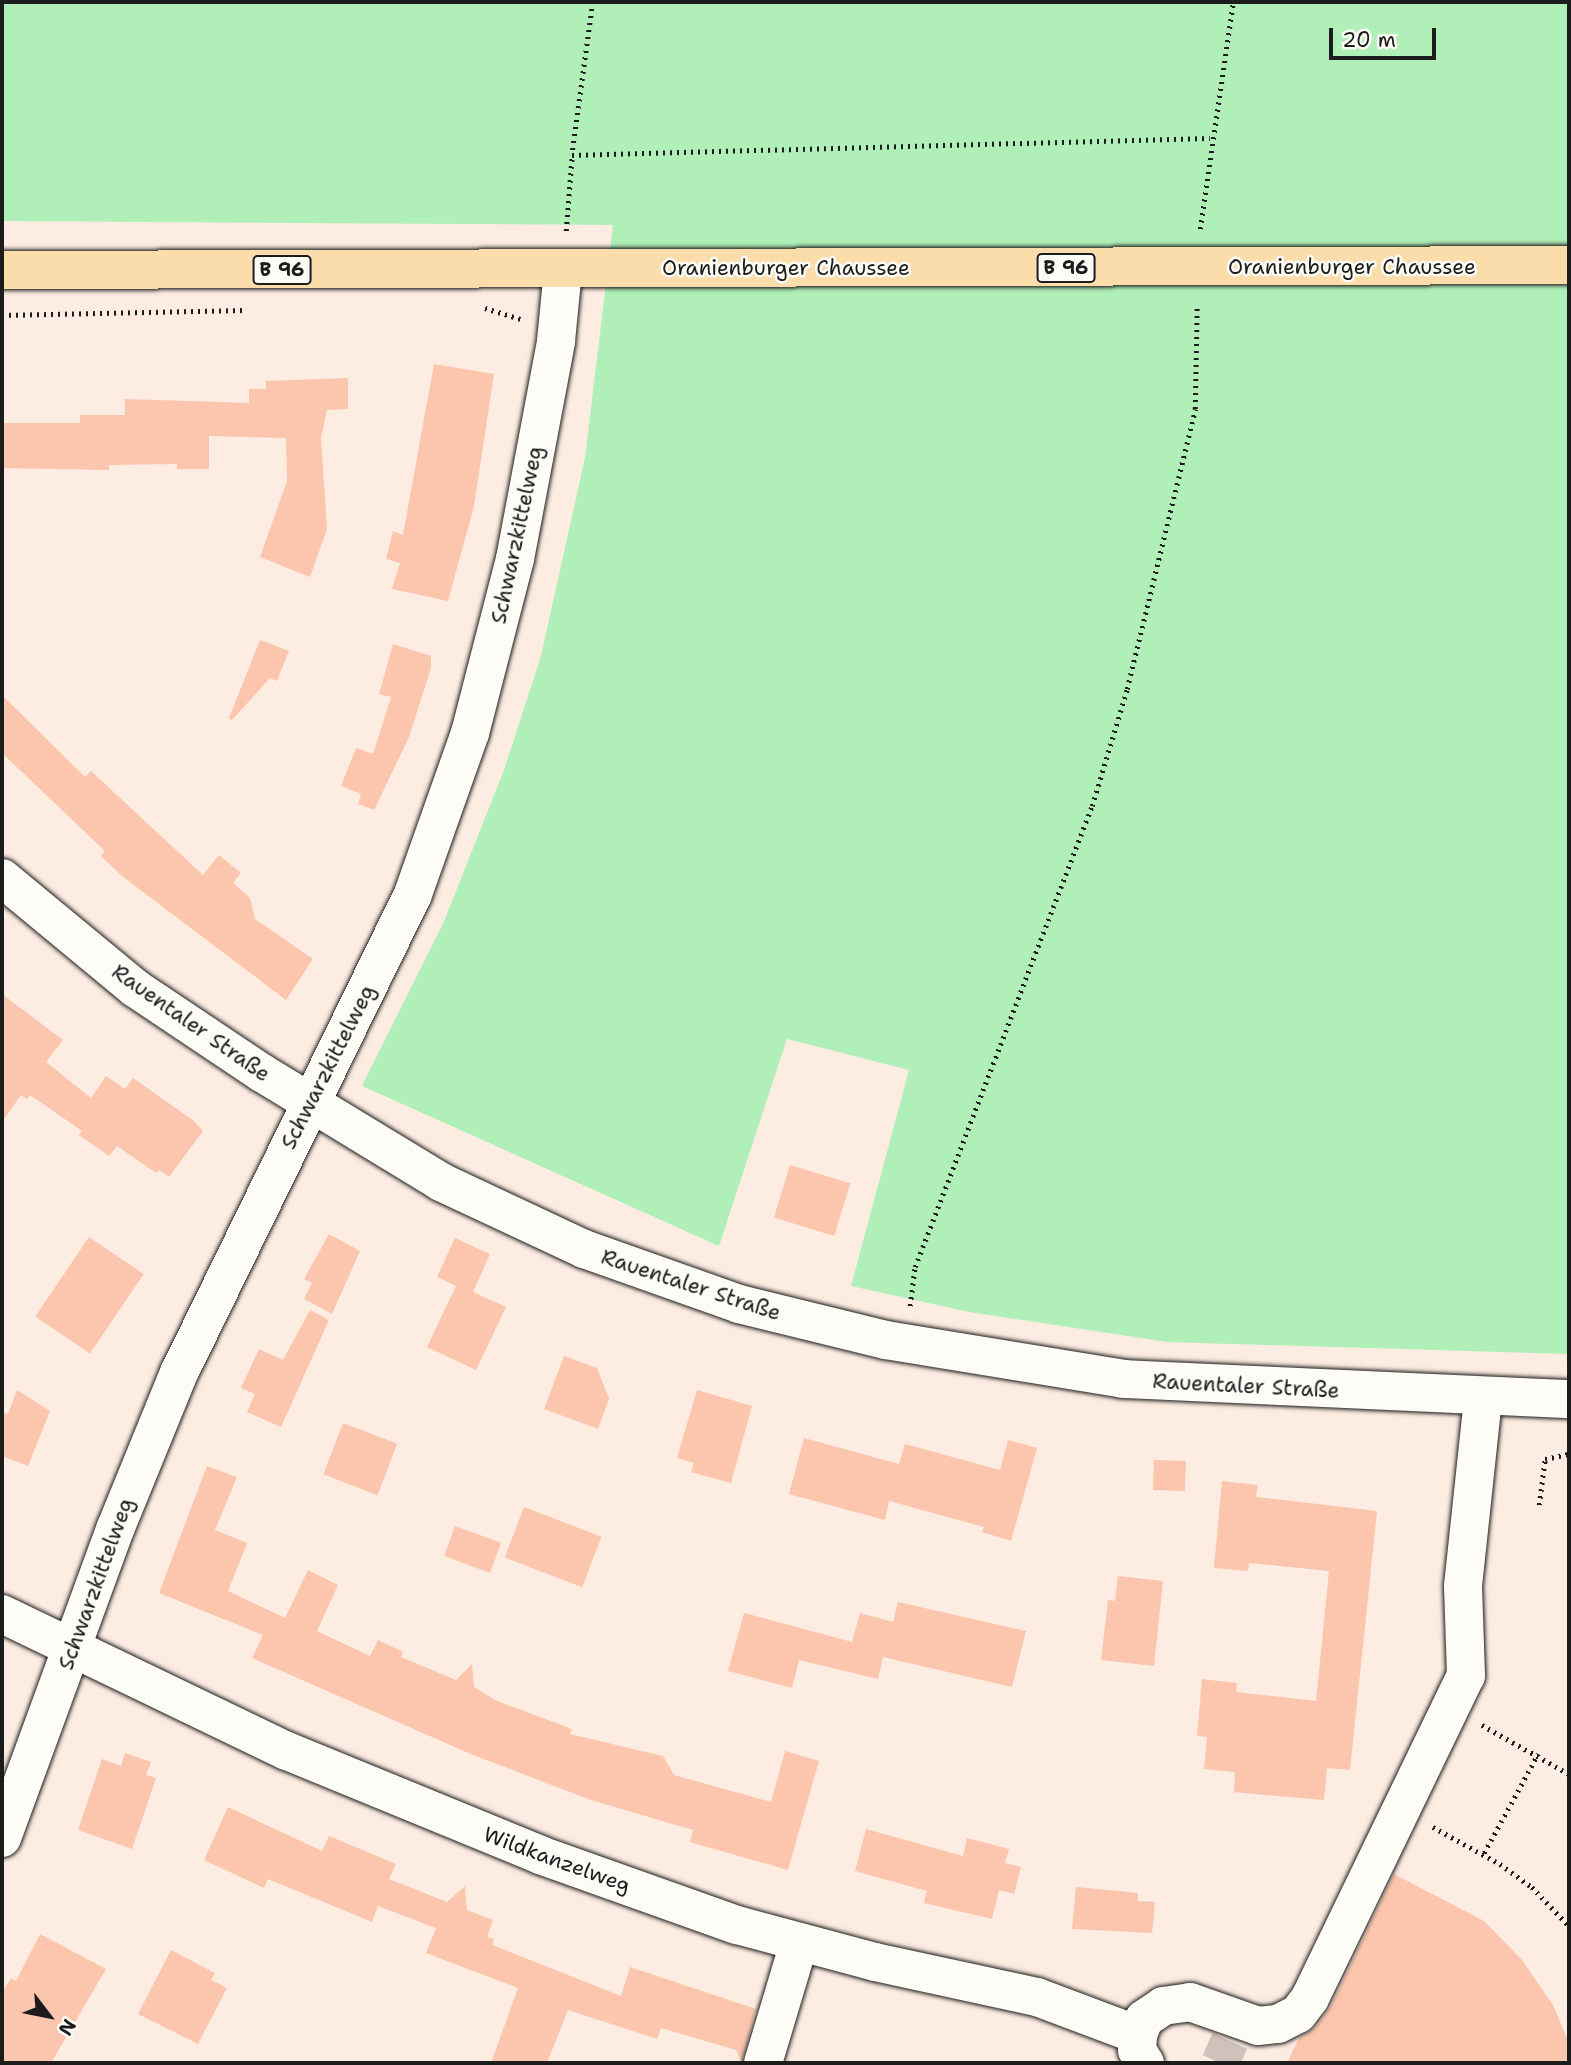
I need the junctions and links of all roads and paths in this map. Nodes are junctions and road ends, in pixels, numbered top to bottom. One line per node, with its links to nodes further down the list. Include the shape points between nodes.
1 (593, 2): 4 (path)
2 (1233, 2): 3 (path, via 1225,74)
3 (1210, 138): 4 (path); 6 (path)
4 (572, 155): 7 (path)
5 (1569, 265): 6 (main road, Oranienburger Chaussee / B 96)
6 (1197, 268): 7 (main road, Oranienburger Chaussee / B 96); 15 (path, via 1195,409 1127,689 1092,806 915,1267)
7 (563, 269): 8 (main road, Oranienburger Chaussee / B 96); 12 (street, Schwarzkittelweg)
8 (2, 270)
9 (479, 306): 12 (path)
10 (261, 310): 11 (path)
11 (2, 314)
12 (557, 330): 14 (street, Schwarzkittelweg, via 515,559 470,733 413,894)
13 (2, 878): 14 (street, Rauentaler Straße, via 135,988)
14 (312, 1104): 15 (street, Rauentaler Straße, via 441,1182 584,1250 739,1304); 21 (street, Schwarzkittelweg, via 179,1373)
15 (906, 1344): 16 (street, Rauentaler Straße, via 1123,1379)
16 (1483, 1398): 17 (street, Rauentaler Straße); 22 (street, via 1463,1586 1466,1676)
17 (1569, 1399)
18 (1569, 1454): 19 (path, via 1545,1459)
19 (1539, 1505)
20 (2, 1614): 21 (street, Wildkanzelweg)
21 (72, 1650): 26 (street, Schwarzkittelweg); 29 (street, Wildkanzelweg, via 205,1714 464,1825 706,1915)
22 (1447, 1713): 23 (path, via 1479,1723); 25 (street)
23 (1538, 1754): 24 (path); 27 (path)
24 (1569, 1774)
25 (1398, 1816): 27 (path, via 1431,1826); 30 (street, via 1298,2014 1278,2024 1234,2031 1190,2002 1163,2006 1144,2020)
26 (2, 1838)
27 (1484, 1853): 28 (path, via 1532,1887)
28 (1569, 1926)
29 (799, 1943): 30 (street, Wildkanzelweg, via 1037,1997); 31 (street)
30 (1142, 2049)
31 (764, 2063)

